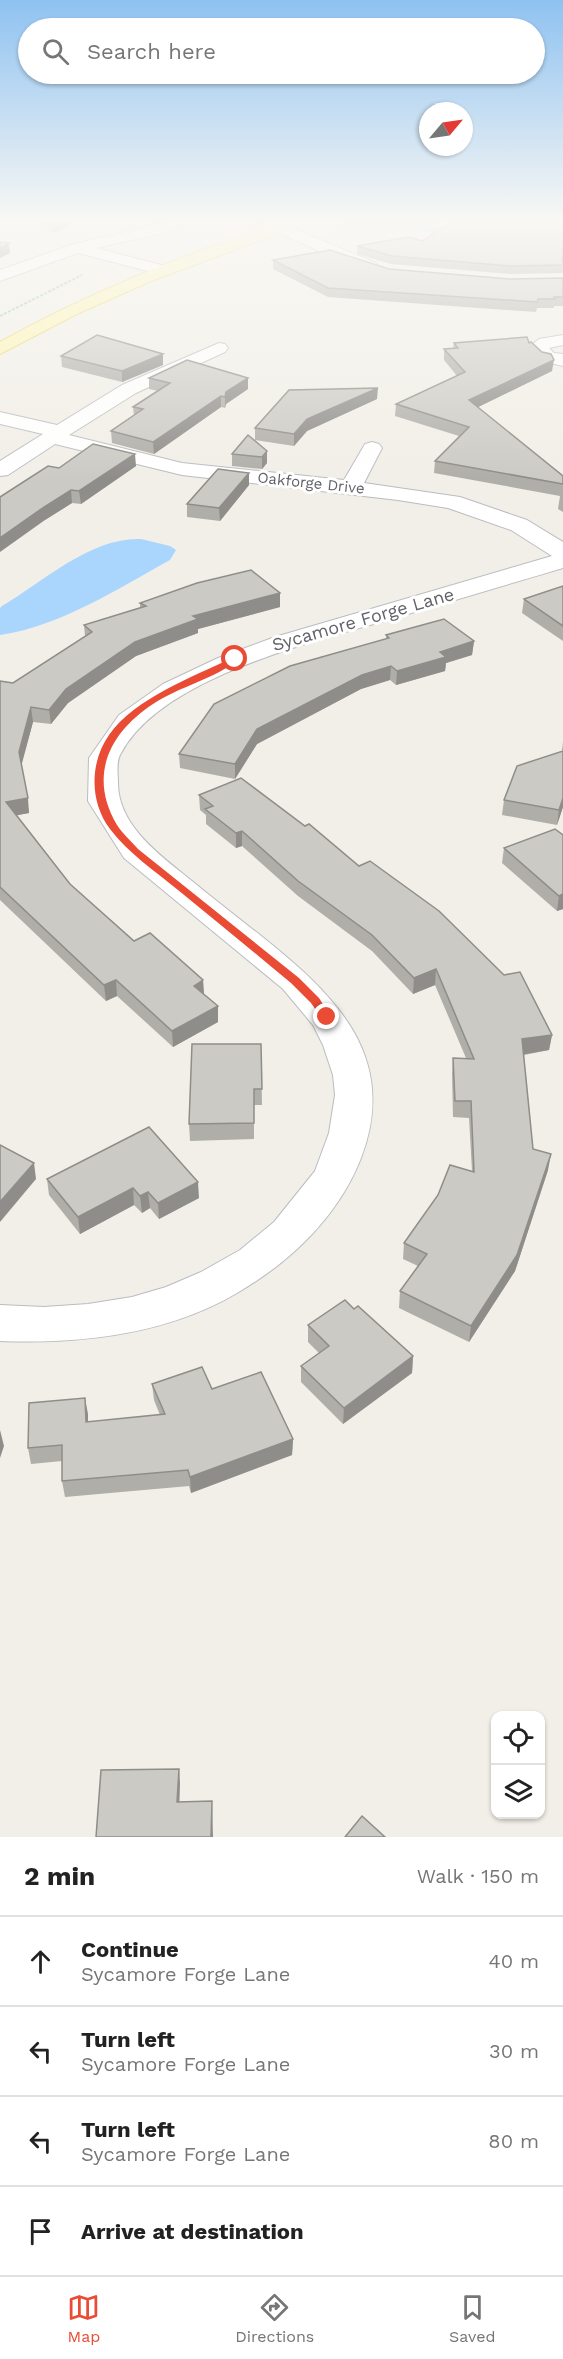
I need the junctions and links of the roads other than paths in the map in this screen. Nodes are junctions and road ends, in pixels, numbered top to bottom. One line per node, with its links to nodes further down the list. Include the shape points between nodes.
1 (81, 308): 4 (main road)
2 (563, 340): 5 (street, via 537,348 548,357)
3 (219, 348): 8 (street, via 129,389)
4 (0, 349)
5 (563, 360)
6 (0, 418): 8 (street, Oakforge Drive)
7 (0, 433): 8 (street)
8 (51, 437): 10 (street); 11 (street, Oakforge Drive, via 182,469)
9 (372, 448): 11 (street)
10 (0, 470)
11 (351, 487): 12 (street, Oakforge Drive, via 420,495 473,507 519,525)
12 (563, 552)
13 (563, 560): 14 (street, Sycamore Forge Lane, via 251,653 150,702 112,736 98,776 102,801 113,827 135,851 315,1001 350,1066 354,1093 349,1135 334,1177 304,1218 261,1256 228,1277 179,1300 128,1316 61,1325)
14 (0, 1323)

